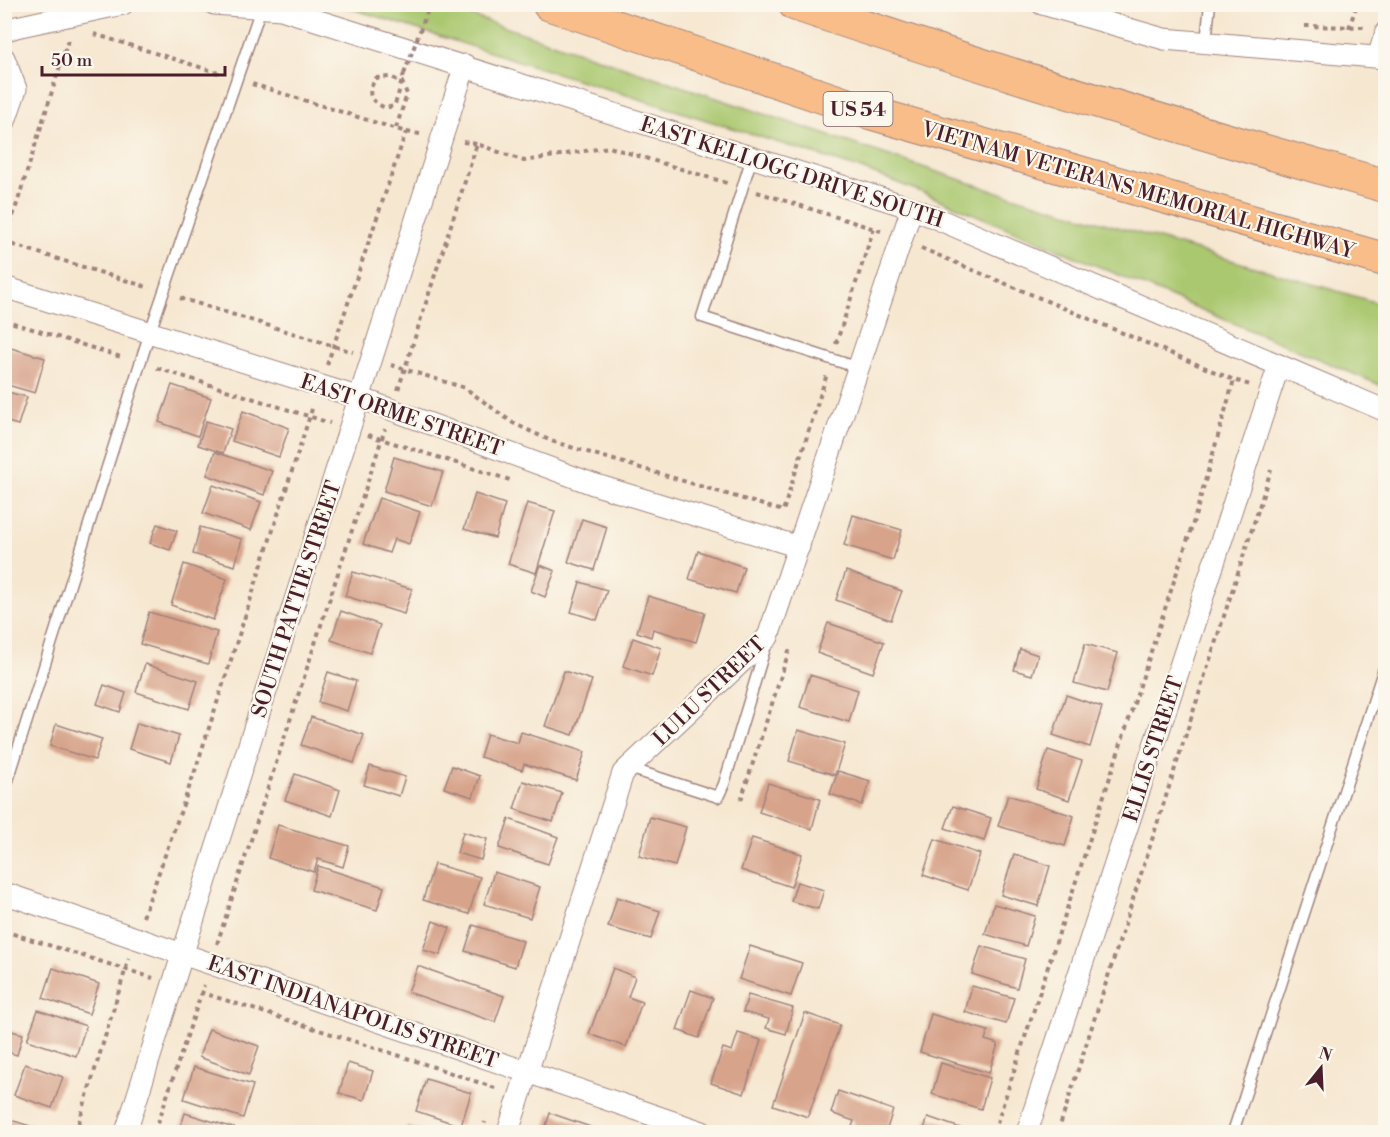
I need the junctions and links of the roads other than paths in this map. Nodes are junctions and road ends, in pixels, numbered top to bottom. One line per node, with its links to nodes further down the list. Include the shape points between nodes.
1 (123, 4): 8 (street)
2 (214, 4): 7 (street, EAST KELLOGG DRIVE SOUTH)
3 (549, 4): 19 (highway, VIETNAM VETERANS MEMORIAL HIGHWAY / US 54, via 871,113)
4 (795, 4): 15 (highway, via 969,63)
5 (1042, 4): 10 (street, via 1164,39)
6 (1210, 4): 10 (lane)
7 (261, 8): 13 (street, EAST KELLOGG DRIVE SOUTH, via 281,9); 24 (lane)
8 (4, 31)
9 (1386, 32): 11 (street)
10 (1206, 42): 11 (street)
11 (1382, 57)
12 (4, 58): 14 (street, via 16,89)
13 (465, 66): 16 (street, EAST KELLOGG DRIVE SOUTH); 27 (street, SOUTH PATTIE STREET)
14 (4, 124)
15 (1227, 141): 17 (highway); 18 (highway)
16 (752, 157): 20 (street, EAST KELLOGG DRIVE SOUTH); 26 (lane, via 702,317)
17 (1386, 176)
18 (1386, 186)
19 (1172, 201): 21 (highway, VIETNAM VETERANS MEMORIAL HIGHWAY / US 54); 22 (highway)
20 (912, 208): 25 (street, EAST KELLOGG DRIVE SOUTH); 26 (street, LULU STREET)
21 (1386, 260)
22 (1386, 272)
23 (4, 287): 24 (street, EAST ORME STREET)
24 (150, 333): 27 (street, EAST ORME STREET); 33 (lane)
25 (1279, 365): 28 (street, EAST KELLOGG DRIVE SOUTH); 40 (street, ELLIS STREET)
26 (859, 368): 29 (street, LULU STREET)
27 (360, 398): 29 (street, EAST ORME STREET, via 593,484); 35 (street, SOUTH PATTIE STREET)
28 (1386, 411)
29 (799, 546): 30 (street, LULU STREET)
30 (768, 637): 32 (street, LULU STREET); 32 (lane, via 718,797)
31 (1386, 662): 41 (lane)
32 (629, 768): 36 (street, LULU STREET, via 623,772)
33 (4, 793)
34 (4, 893): 35 (street, EAST INDIANAPOLIS STREET)
35 (183, 954): 36 (street, EAST INDIANAPOLIS STREET); 37 (street, SOUTH PATTIE STREET)
36 (528, 1072): 38 (street, LULU STREET); 39 (street, EAST INDIANAPOLIS STREET)
37 (126, 1132)
38 (508, 1132)
39 (702, 1132)
40 (1027, 1132)
41 (1233, 1132)

